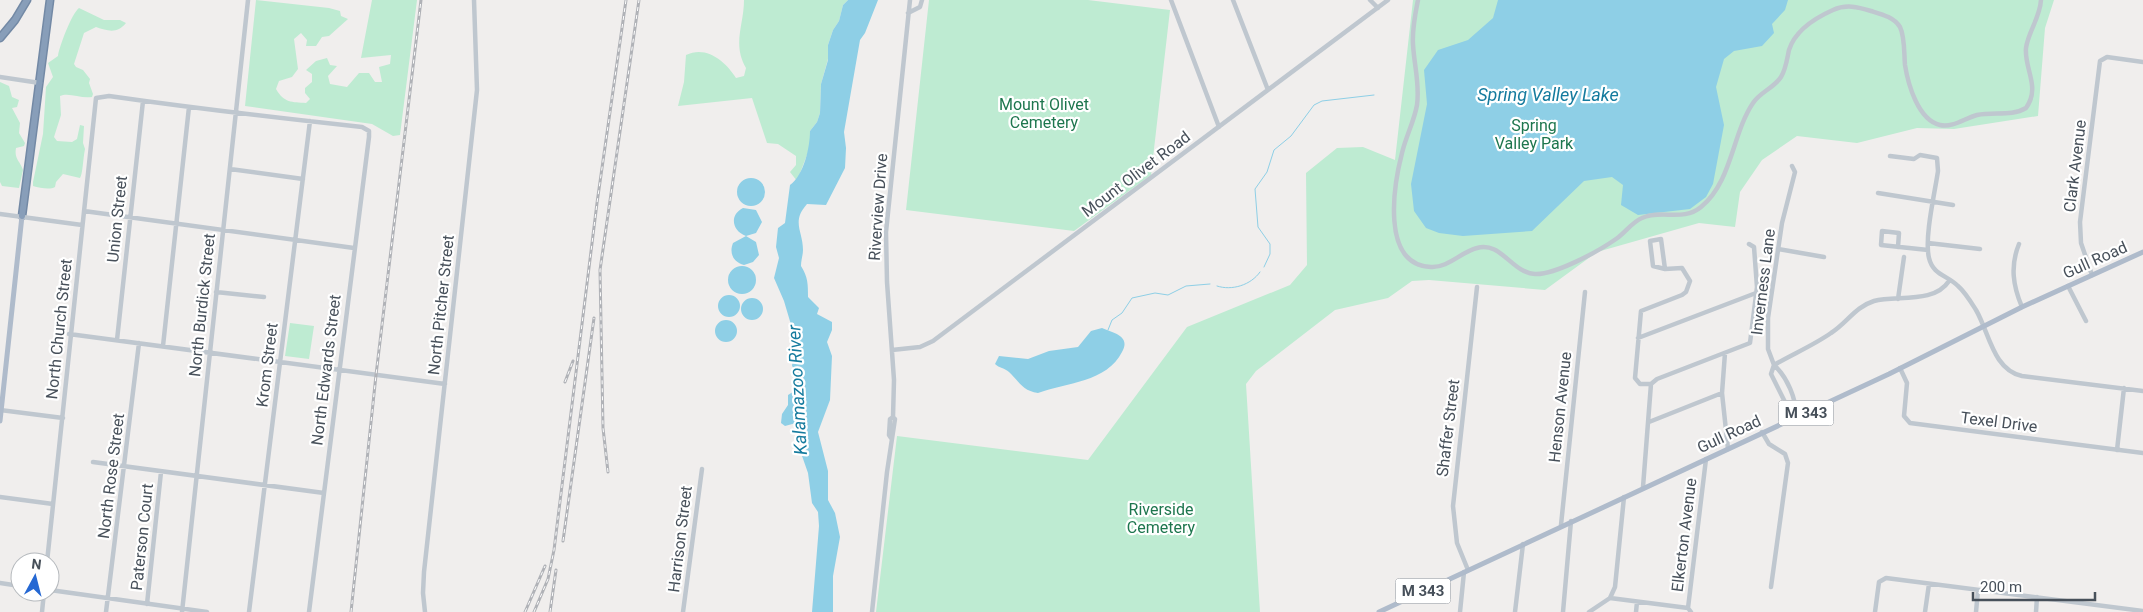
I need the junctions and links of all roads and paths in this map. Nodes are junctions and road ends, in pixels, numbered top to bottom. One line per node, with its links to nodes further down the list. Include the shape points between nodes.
1 (27, 0): 15 (highway)
2 (50, 0): 18 (highway)
3 (248, 0): 22 (street, North Burdick Street)
4 (474, 0): 76 (street, North Pitcher Street, via 477,90)
5 (910, 0): 14 (street, Riverview Drive)
6 (922, 0): 14 (street, via 920,7)
7 (1171, 0): 24 (street)
8 (1234, 0): 19 (street)
9 (1370, 0): 13 (street)
10 (1388, 0): 13 (street, Mount Olivet Road)
11 (1418, 0): 12 (street, via 1412,29 1417,101 1399,168 1394,220 1398,242 1410,258 1423,266 1441,265 1472,249 1484,247 1497,251 1518,269 1536,274 1558,269 1604,246 1641,218 1686,214 1701,207 1715,190 1752,104 1782,76 1790,48 1799,34 1828,12 1841,7 1856,7 1880,13 1896,23 1901,32 1909,84 1920,107 1931,121 1946,126 1975,115 2014,113 2026,108 2033,88 2026,45 2040,14)
12 (2041, 0)
13 (1378, 8): 19 (street, Mount Olivet Road)
14 (908, 13): 69 (street, Riverview Drive, via 886,232)
15 (0, 38)
16 (2143, 62): 52 (street, Clark Avenue, via 2101,59 2080,222 2081,243)
17 (0, 77): 18 (street)
18 (40, 83): 34 (highway)
19 (1268, 90): 24 (street, Mount Olivet Road)
20 (143, 101): 21 (street); 32 (street, North Church Street, via 104,96 96,98); 35 (street, Union Street)
21 (189, 107): 22 (street); 36 (street)
22 (236, 112): 23 (street); 27 (street, North Burdick Street)
23 (310, 121): 28 (street, Krom Street); 44 (street, North Edwards Street, via 362,127 369,131)
24 (1219, 128): 69 (street, Mount Olivet Road, via 933,342)
25 (1890, 156): 30 (street, via 1914,158 1920,154 1937,158)
26 (1792, 166): 45 (street, Inverness Lane, via 1795,172)
27 (230, 169): 28 (street); 38 (street, North Burdick Street)
28 (303, 179): 39 (street, Krom Street)
29 (1878, 193): 30 (street)
30 (1934, 202): 31 (street); 40 (street)
31 (1953, 205)
32 (84, 211): 35 (street); 37 (street, North Church Street)
33 (0, 214): 34 (street)
34 (22, 216): 37 (street); 81 (main road)
35 (130, 217): 36 (street); 66 (street, Union Street)
36 (176, 223): 38 (street); 68 (street)
37 (82, 225): 64 (street, North Church Street)
38 (223, 230): 39 (street); 56 (street, North Burdick Street)
39 (295, 240): 44 (street); 72 (street, Krom Street)
40 (1928, 243): 46 (street); 47 (street)
41 (1749, 244): 58 (street, via 1754,247)
42 (2019, 244): 61 (street, via 2013,278)
43 (1898, 247): 43 (street, via 1881,245 1882,231 1899,233); 47 (street)
44 (354, 248): 75 (street, North Edwards Street)
45 (1778, 249): 49 (street); 73 (street, Inverness Lane, via 1767,336)
46 (1980, 249)
47 (1928, 250): 53 (street, via 1934,269)
48 (2143, 252): 52 (main road, Gull Road / M 343)
49 (1824, 257)
50 (1904, 257): 60 (street)
51 (1665, 269): 51 (street, via 1661,239 1650,241 1653,266); 65 (street, via 1682,268 1689,285 1678,298 1641,311)
52 (2092, 275): 54 (main road, Gull Road / M 343)
53 (1949, 281): 60 (street, via 1936,292); 63 (street, via 1962,290)
54 (2068, 286): 61 (main road, Gull Road / M 343); 62 (street)
55 (1477, 287): 106 (street, Shaffer Street, via 1453,498 1457,543)
56 (216, 292): 59 (street); 70 (street, North Burdick Street)
57 (1585, 292): 103 (street, Henson Avenue)
58 (1756, 293): 65 (street); 71 (street, via 1750,343)
59 (264, 297)
60 (1898, 298): 73 (street, via 1861,306 1831,334)
61 (2022, 307): 63 (main road, Gull Road / M 343)
62 (2086, 321)
63 (1985, 326): 74 (main road, Gull Road / M 343); 78 (street, via 1999,360 2017,375)
64 (69, 334): 66 (street); 82 (street, North Church Street)
65 (1638, 338): 77 (street, via 1635,378 1642,384)
66 (117, 340): 67 (street)
67 (139, 343): 68 (street); 92 (street, North Rose Street)
68 (163, 346): 70 (street)
69 (892, 350): 126 (street, Riverview Drive, via 893,417)
70 (210, 353): 72 (street); 95 (street, North Burdick Street)
71 (1723, 354): 77 (street); 80 (street)
72 (280, 362): 75 (street); 96 (street, Krom Street)
73 (1774, 365): 83 (street, via 1781,372 1797,407); 83 (street, Inverness Lane, via 1772,374)
74 (1900, 368): 83 (main road, Gull Road / M 343); 88 (street, Texel Drive, via 1907,383 1904,416 1910,423)
75 (339, 370): 76 (street); 98 (street, North Edwards Street)
76 (444, 384): 124 (street, North Pitcher Street, via 424,577)
77 (1651, 384): 85 (street)
78 (2124, 388): 79 (street); 88 (street)
79 (2143, 391)
80 (1722, 393): 85 (street); 87 (street)
81 (1, 410): 82 (street); 84 (main road)
82 (63, 418): 101 (street, North Church Street)
83 (1796, 418): 86 (main road, Gull Road / M 343)
84 (0, 421)
85 (1649, 422): 97 (street)
86 (1762, 432): 87 (main road, Gull Road / M 343); 108 (street, via 1769,444 1785,454 1788,463)
87 (1728, 449): 90 (main road, Gull Road / M 343)
88 (2117, 450): 89 (street, Texel Drive)
89 (2143, 453)
90 (1706, 459): 97 (main road, Gull Road / M 343); 118 (street, Elkerton Avenue)
91 (93, 462): 92 (street)
92 (124, 467): 94 (street); 113 (street, North Rose Street)
93 (702, 469): 125 (street, Harrison Street)
94 (161, 472): 95 (street); 115 (street, Paterson Court)
95 (197, 476): 96 (street); 117 (street, North Burdick Street)
96 (265, 485): 98 (street); 122 (street, Krom Street)
97 (1643, 488): 99 (main road, Gull Road / M 343)
98 (324, 493): 123 (street, North Edwards Street)
99 (1624, 496): 102 (main road, Gull Road / M 343); 112 (street, via 1615,587)
100 (0, 497): 101 (street)
101 (53, 504): 105 (street, North Church Street)
102 (1571, 521): 103 (main road, Gull Road / M 343); 130 (street)
103 (1561, 525): 104 (main road, Gull Road / M 343)
104 (1524, 544): 106 (main road, Gull Road / M 343); 129 (street)
105 (48, 552)
106 (1466, 571): 127 (main road, Gull Road / M 343); 128 (street)
107 (1929, 584): 109 (street); 133 (street, via 1886,578 1879,582); 134 (street)
108 (1771, 587)
109 (1978, 590): 111 (street); 135 (street)
110 (60, 592): 113 (street)
111 (2037, 597): 116 (street); 136 (street)
112 (1610, 598): 114 (street); 131 (street)
113 (108, 599): 115 (street); 120 (street, North Rose Street)
114 (1637, 602): 118 (street); 132 (street)
115 (147, 604): 117 (street)
116 (2098, 605): 119 (street); 137 (street)
117 (183, 610): 121 (street)
118 (1690, 610)
119 (2143, 611)
120 (106, 612)
121 (207, 612)
122 (250, 612)
123 (309, 612)
124 (425, 612)
125 (683, 612)
126 (872, 612)
127 (1379, 612)
128 (1460, 612)
129 (1515, 612)
130 (1563, 612)
131 (1589, 612)
132 (1636, 612)
133 (1875, 612)
134 (1925, 612)
135 (1976, 612)
136 (2036, 612)
137 (2098, 612)

